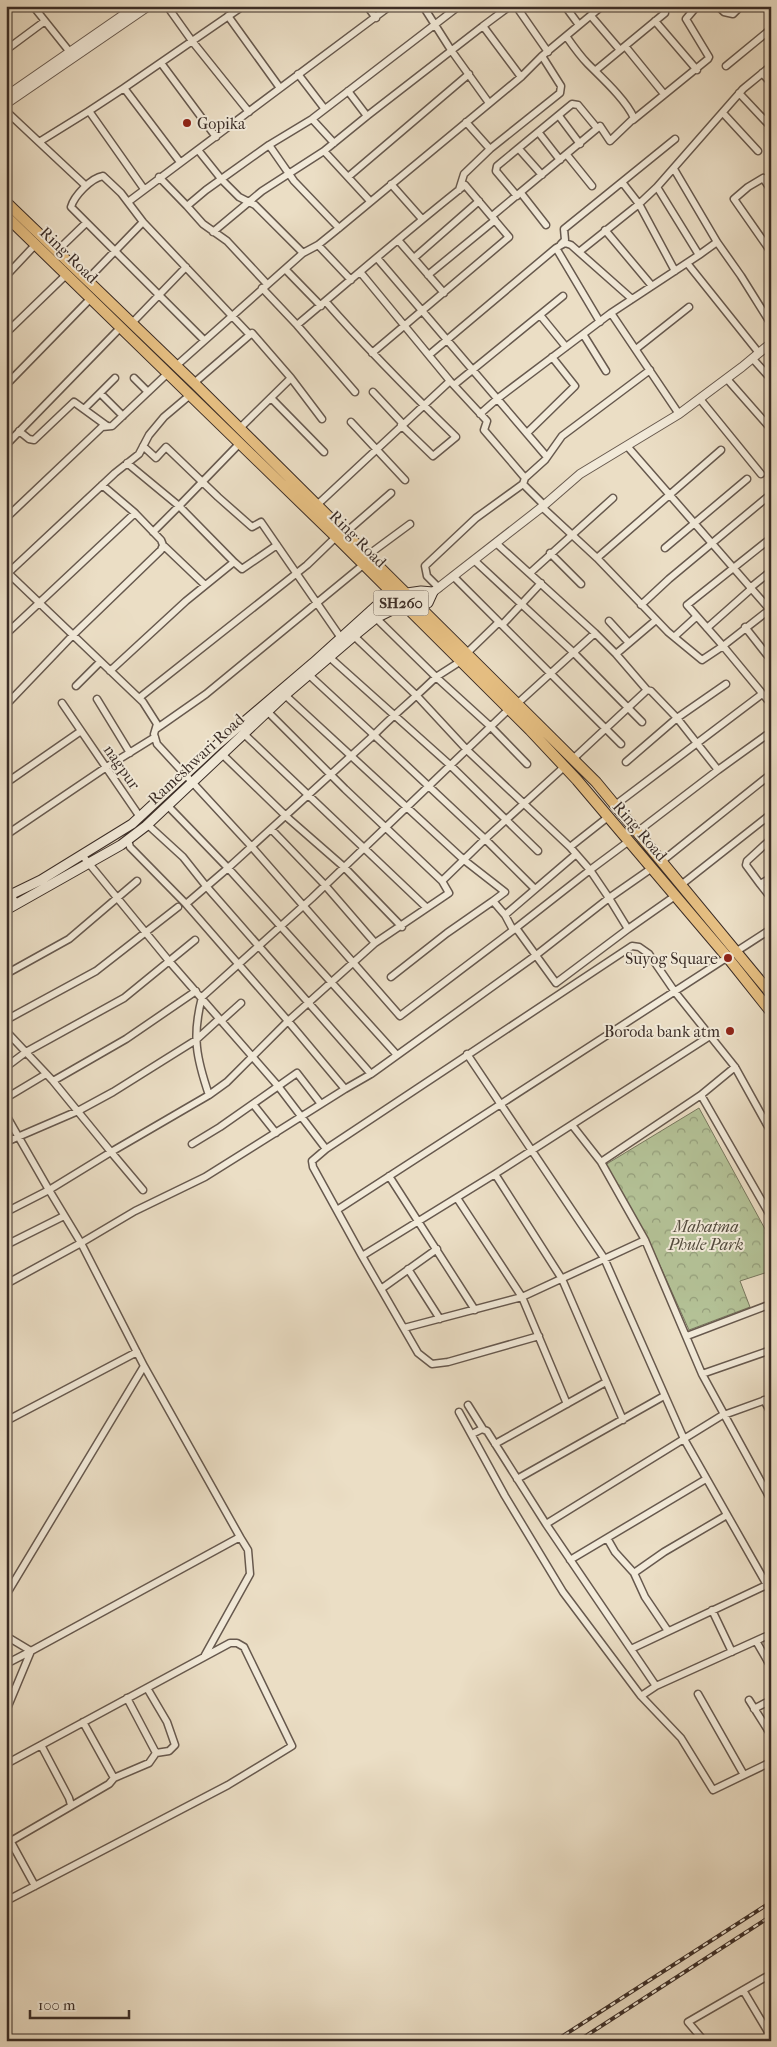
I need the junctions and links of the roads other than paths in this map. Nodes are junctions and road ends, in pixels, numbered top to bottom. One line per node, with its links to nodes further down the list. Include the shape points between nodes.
1 (10, 6): 19 (street)
2 (136, 6): 34 (street)
3 (149, 6): 34 (street)
4 (167, 6): 30 (street)
5 (244, 6): 20 (street)
6 (367, 6): 22 (street)
7 (390, 6): 22 (street)
8 (423, 6): 25 (street)
9 (459, 6): 25 (street)
10 (510, 6): 27 (street)
11 (516, 6): 35 (street)
12 (565, 6): 26 (street)
13 (602, 6): 21 (street)
14 (665, 6): 24 (street, via 665,13)
15 (697, 6): 40 (street, via 686,19 709,56)
16 (718, 6): 17 (street, via 733,14)
17 (741, 6)
18 (36, 7): 23 (street)
19 (6, 9)
20 (228, 16): 30 (street); 47 (street)
21 (591, 16): 26 (street); 31 (street)
22 (376, 18): 42 (street)
23 (45, 21): 32 (street); 34 (street)
24 (655, 21): 31 (street); 40 (street)
25 (435, 25): 33 (street); 48 (street)
26 (579, 25): 29 (street)
27 (483, 26): 33 (street); 44 (street)
28 (771, 29): 37 (street)
29 (566, 36): 35 (street); 39 (street, via 581,57)
30 (192, 41): 36 (street); 57 (street)
31 (622, 48): 39 (street); 50 (street)
32 (6, 50)
33 (450, 50): 43 (street); 59 (street)
34 (72, 54): 51 (street); 53 (street)
35 (545, 54): 44 (street); 73 (street, via 561,86 560,93)
36 (161, 63): 46 (street); 67 (street)
37 (726, 66)
38 (771, 66): 41 (street)
39 (596, 70): 62 (street, via 632,114)
40 (697, 70): 50 (street)
41 (762, 73): 45 (street); 49 (street)
42 (298, 74): 47 (street); 54 (street)
43 (469, 74): 52 (street); 85 (street)
44 (521, 77): 52 (street)
45 (771, 83)
46 (124, 88): 56 (street); 80 (street)
47 (280, 88): 57 (street)
48 (348, 91): 54 (street); 59 (street)
49 (739, 93): 58 (street); 64 (street)
50 (664, 94): 62 (street)
51 (6, 96)
52 (489, 103): 63 (street)
53 (6, 104)
54 (324, 108): 61 (street)
55 (6, 111): 69 (street)
56 (89, 111): 69 (street); 92 (street)
57 (249, 112): 67 (street)
58 (723, 113): 77 (street); 81 (street)
59 (367, 116): 70 (street)
60 (559, 116): 65 (street, via 576,103); 66 (street); 71 (street)
61 (312, 119): 70 (street); 72 (street)
62 (633, 120): 65 (street, via 610,141 600,126)
63 (466, 122): 73 (street); 88 (street)
64 (771, 127)
65 (597, 128): 71 (street)
66 (539, 132): 74 (street); 79 (street)
67 (216, 137): 75 (street)
68 (675, 139): 87 (street)
69 (39, 142): 89 (street)
70 (334, 143): 76 (street)
71 (580, 144): 78 (street)
72 (268, 145): 82 (street); 86 (street)
73 (490, 149): 93 (street, via 464,174)
74 (519, 149): 83 (street); 95 (street, via 496,169)
75 (198, 150): 80 (street); 86 (street)
76 (324, 151): 82 (street); 85 (street)
77 (758, 151)
78 (567, 155): 79 (street); 90 (street)
79 (560, 160): 83 (street)
80 (180, 162): 84 (street)
81 (674, 169): 91 (street); 113 (street)
82 (288, 173): 100 (street); 109 (street)
83 (542, 175): 95 (street)
84 (159, 177): 92 (street); 102 (street)
85 (348, 177): 96 (street)
86 (222, 180): 100 (street); 102 (street)
87 (622, 182): 101 (street); 116 (street, via 564,228 565,240)
88 (391, 184): 96 (street); 103 (street)
89 (86, 186): 99 (street, via 103,176); 107 (street, via 71,205)
90 (592, 186)
91 (657, 187): 101 (street); 122 (street)
92 (144, 189): 99 (street)
93 (459, 190): 97 (street, via 465,185); 103 (street)
94 (771, 190): 120 (street, via 763,178 734,199)
95 (519, 194): 104 (street); 108 (street)
96 (370, 201): 109 (street)
97 (479, 201): 104 (street); 124 (street)
98 (6, 202): 117 (highway, Ring Road / SH260)
99 (128, 202): 106 (street)
100 (248, 202): 111 (street); 121 (street, via 255,205)
101 (639, 204): 110 (street); 128 (street)
102 (187, 206): 111 (street)
103 (422, 218): 112 (street)
104 (494, 218): 131 (street); 137 (street, via 509,237)
105 (8, 221): 114 (highway, Ring Road / SH260)
106 (143, 222): 118 (street); 126 (street)
107 (86, 223): 117 (street); 118 (street)
108 (546, 225)
109 (339, 228): 115 (street)
110 (605, 230): 119 (street); 136 (street)
111 (213, 232): 135 (street, via 227,241)
112 (398, 240): 123 (street); 124 (street)
113 (717, 242): 122 (street); 150 (street)
114 (36, 244): 130 (highway, Ring Road / SH260); 132 (street)
115 (318, 245): 121 (street); 134 (street)
116 (559, 246): 119 (street, via 568,243); 148 (street); 157 (street)
117 (57, 250): 133 (highway, Ring Road / SH260)
118 (114, 251): 133 (street); 138 (street)
119 (579, 252): 141 (street)
120 (771, 252)
121 (303, 253): 127 (street)
122 (699, 255): 125 (street)
123 (378, 258): 129 (street); 144 (street)
124 (414, 258): 131 (street)
125 (687, 263): 128 (street); 164 (street)
126 (186, 267): 138 (street); 147 (street)
127 (285, 269): 135 (street); 142 (street)
128 (675, 271): 136 (street)
129 (361, 273): 134 (street); 151 (street)
130 (67, 274): 140 (highway, Ring Road / SH260); 154 (street)
131 (428, 275): 137 (street)
132 (6, 276)
133 (87, 280): 149 (highway, Ring Road / SH260)
134 (351, 280): 142 (street)
135 (265, 286): 147 (street); 152 (street)
136 (652, 286): 141 (street)
137 (444, 293): 144 (street)
138 (159, 295): 149 (street); 158 (street)
139 (563, 296): 146 (street)
140 (91, 298): 153 (highway, Ring Road / SH260); 177 (street)
141 (632, 299): 145 (street)
142 (323, 304): 152 (street); 162 (street)
143 (689, 307): 161 (street)
144 (423, 312): 151 (street); 157 (street)
145 (611, 313): 148 (street); 161 (street)
146 (540, 315): 160 (street); 166 (street)
147 (231, 317): 156 (street); 158 (street)
148 (600, 322): 155 (street)
149 (132, 323): 167 (highway, Ring Road / SH260)
150 (771, 324)
151 (404, 325): 162 (street); 163 (street)
152 (297, 326): 179 (street)
153 (121, 327): 167 (highway, Ring Road / SH260); 197 (street)
154 (6, 333)
155 (583, 334): 160 (street); 169 (street)
156 (250, 335): 172 (street, via 252,333); 175 (street)
157 (447, 339): 163 (street); 166 (street)
158 (204, 340): 167 (street)
159 (771, 343): 164 (street)
160 (566, 347): 165 (street)
161 (636, 349): 168 (street)
162 (372, 353): 186 (street)
163 (429, 355): 176 (street)
164 (756, 356): 173 (street); 174 (street)
165 (552, 357): 184 (street); 198 (street, via 576,386)
166 (472, 369): 176 (street); 184 (street)
167 (172, 370): 175 (highway, Ring Road / SH260); 178 (street); 182 (highway, Ring Road / SH260)
168 (650, 370): 189 (street); 206 (street, via 571,428)
169 (606, 371)
170 (115, 378): 181 (street)
171 (134, 378): 178 (street)
172 (291, 378): 183 (street); 191 (street)
173 (727, 379): 185 (street); 195 (street)
174 (771, 379)
175 (194, 383): 196 (highway, Ring Road / SH260)
176 (452, 383): 186 (street); 188 (street)
177 (6, 385)
178 (148, 392): 190 (street)
179 (355, 392)
180 (373, 392): 193 (street)
181 (100, 393): 187 (street); 190 (street)
182 (190, 394): 199 (highway, Ring Road / SH260); 201 (street, via 164,417)
183 (271, 398): 196 (street); 205 (street)
184 (497, 399): 188 (street); 198 (street)
185 (700, 399): 189 (street); 208 (street)
186 (424, 405): 193 (street); 193 (street, via 456,437 433,456)
187 (84, 409): 194 (street); 197 (street, via 74,402 34,440)
188 (480, 414): 211 (street, via 487,421 484,430)
189 (679, 414): 202 (street)
190 (123, 416): 194 (street, via 112,426)
191 (322, 419)
192 (351, 422): 203 (street)
193 (402, 425): 203 (street)
194 (107, 426): 222 (street, via 102,427)
195 (771, 429)
196 (239, 430): 218 (highway, Ring Road / SH260)
197 (19, 431): 200 (street)
198 (527, 433): 206 (street)
199 (239, 444): 212 (street); 227 (highway, Ring Road / SH260)
200 (6, 445)
201 (143, 446): 207 (street, via 140,454); 212 (street, via 156,458 166,447)
202 (627, 446): 215 (street); 220 (street, via 580,474)
203 (376, 449): 210 (street); 218 (street)
204 (721, 450): 215 (street)
205 (324, 452)
206 (547, 457): 211 (street)
207 (126, 464): 213 (street); 219 (street)
208 (761, 474)
209 (747, 479): 223 (street)
210 (405, 480)
211 (524, 481): 220 (street); 249 (street, via 476,518 425,566)
212 (203, 482): 219 (street); 232 (street, via 252,526 261,522)
213 (102, 485): 221 (street); 241 (street)
214 (391, 493): 227 (street)
215 (669, 493): 223 (street); 235 (street)
216 (771, 494): 230 (street)
217 (613, 498): 226 (street)
218 (317, 505): 227 (highway, Ring Road / SH260)
219 (179, 506): 225 (street); 238 (street)
220 (543, 506): 226 (street); 229 (street)
221 (135, 513): 225 (street); 252 (street)
222 (6, 518)
223 (694, 522): 230 (street); 233 (street)
224 (410, 524): 236 (street)
225 (153, 532): 231 (street)
226 (572, 534): 234 (street); 235 (street)
227 (340, 535): 236 (highway, Ring Road / SH260); 243 (street)
228 (771, 538): 239 (street)
229 (496, 543): 237 (street); 242 (street)
230 (712, 543): 239 (street); 256 (street)
231 (163, 545): 247 (street); 268 (street)
232 (276, 545): 238 (street, via 242,569); 243 (street)
233 (665, 548)
234 (550, 553): 242 (street); 246 (street)
235 (597, 558): 256 (street)
236 (366, 560): 250 (highway, Ring Road / SH260); 251 (highway, Ring Road / SH260); 253 (street)
237 (475, 561): 244 (street); 254 (street)
238 (234, 562): 247 (street)
239 (732, 567): 248 (street); 259 (street, via 687,605)
240 (771, 571): 248 (street)
241 (7, 573): 252 (street)
242 (530, 573): 245 (street)
243 (296, 574): 253 (street); 290 (street)
244 (453, 576): 249 (street); 263 (street)
245 (541, 583): 254 (street); 266 (street)
246 (581, 584)
247 (205, 585): 280 (street)
248 (750, 589): 258 (street); 265 (street)
249 (436, 590): 250 (main road); 255 (main road, via 429,602)
250 (407, 593): 251 (main road); 255 (highway, Ring Road / SH260)
251 (393, 595): 257 (highway, Ring Road / SH260); 271 (main road)
252 (39, 602): 267 (street); 268 (street)
253 (317, 604): 271 (street); 303 (street, via 206,694)
254 (522, 604): 263 (street); 274 (street)
255 (417, 605): 257 (main road, Rameshwari Road); 277 (highway, Ring Road / SH260)
256 (641, 605): 262 (street)
257 (405, 607): 260 (main road, Rameshwari Road); 277 (highway, Ring Road / SH260)
258 (770, 610): 264 (street)
259 (696, 617): 265 (street); 270 (street)
260 (376, 618): 269 (main road, Rameshwari Road); 283 (street)
261 (609, 620): 272 (street)
262 (656, 620): 270 (street); 272 (street)
263 (500, 624): 277 (street); 281 (street)
264 (745, 627): 273 (street); 278 (street)
265 (708, 628): 273 (street)
266 (595, 633): 274 (street); 275 (street)
267 (6, 634)
268 (73, 635): 279 (street); 294 (street)
269 (354, 636): 276 (main road, Rameshwari Road); 289 (street)
270 (674, 636): 273 (street, via 700,659)
271 (341, 638): 276 (main road)
272 (629, 643): 275 (street)
273 (723, 646): 287 (street)
274 (573, 652): 281 (street); 296 (street)
275 (616, 654): 286 (street)
276 (327, 655): 282 (main road, Rameshwari Road); 297 (main road); 298 (street)
277 (464, 657): 283 (street); 295 (highway, Ring Road / SH260)
278 (771, 660)
279 (100, 662): 280 (street); 285 (street)
280 (110, 671): 290 (street)
281 (550, 673): 295 (street); 302 (street)
282 (308, 674): 288 (main road, Rameshwari Road); 307 (street)
283 (436, 677): 289 (street); 301 (street)
284 (726, 684): 299 (street)
285 (76, 686)
286 (647, 690): 296 (street); 299 (street)
287 (762, 694): 293 (street); 309 (street)
288 (285, 695): 297 (main road, Rameshwari Road); 314 (street)
289 (416, 696): 298 (street); 311 (street)
290 (139, 698): 303 (street, via 157,724)
291 (96, 699): 312 (street)
292 (62, 703): 304 (street, nagpur)
293 (771, 704)
294 (6, 705)
295 (513, 706): 301 (street); 315 (highway, Ring Road / SH260); 319 (highway, Ring Road / SH260)
296 (628, 708): 300 (street); 302 (street)
297 (265, 709): 305 (main road, Rameshwari Road); 322 (street); 324 (main road)
298 (394, 714): 307 (street); 318 (street)
299 (677, 718): 309 (street); 316 (street)
300 (642, 722)
301 (491, 727): 311 (street); 317 (street)
302 (606, 728): 310 (street); 315 (street)
303 (156, 729): 308 (street)
304 (81, 732): 320 (street, nagpur); 325 (street)
305 (244, 734): 313 (main road, Rameshwari Road); 328 (street)
306 (768, 734): 321 (street)
307 (374, 736): 314 (street); 327 (street)
308 (155, 737): 312 (street); 324 (street, via 157,744)
309 (698, 743): 321 (street); 331 (street)
310 (621, 744)
311 (468, 750): 318 (street); 329 (street)
312 (130, 753): 320 (street)
313 (222, 754): 326 (main road, Rameshwari Road); 334 (street)
314 (351, 757): 322 (street); 332 (street)
315 (573, 759): 331 (highway, Ring Road / SH260)
316 (626, 762)
317 (527, 764)
318 (450, 765): 327 (street); 337 (street)
319 (564, 767): 329 (street); 336 (highway, Ring Road / SH260)
320 (105, 768): 335 (street, nagpur); 342 (street)
321 (718, 770): 341 (street)
322 (331, 773): 328 (street); 339 (street)
323 (771, 774): 355 (street)
324 (185, 775): 326 (street); 335 (main road)
325 (6, 783)
326 (192, 783): 330 (main road, Rameshwari Road); 347 (street)
327 (429, 786): 332 (street); 343 (street)
328 (308, 794): 334 (street); 348 (street)
329 (525, 803): 337 (street); 349 (street)
330 (168, 806): 338 (main road, Rameshwari Road); 357 (street)
331 (614, 806): 341 (highway, Ring Road / SH260)
332 (406, 808): 339 (street); 353 (street)
333 (771, 814): 365 (street)
334 (286, 815): 340 (street); 356 (street)
335 (140, 817): 351 (main road)
336 (608, 817): 346 (highway, Ring Road / SH260); 349 (street)
337 (505, 820): 343 (street); 350 (street)
338 (148, 825): 345 (main road, Rameshwari Road); 366 (street, via 183,857)
339 (385, 826): 348 (street); 361 (street)
340 (271, 828): 347 (street); 363 (street)
341 (636, 832): 355 (highway, Ring Road / SH260)
342 (6, 835)
343 (485, 839): 353 (street); 367 (street)
344 (771, 839): 364 (street, via 746,865)
345 (128, 840): 354 (main road, Rameshwari Road); 375 (street, via 130,848)
346 (629, 841): 358 (highway, Ring Road / SH260); 359 (street)
347 (251, 846): 357 (street); 376 (street)
348 (364, 846): 356 (street); 378 (street)
349 (570, 847): 352 (street)
350 (538, 851)
351 (82, 855): 354 (street); 368 (main road, via 41,880)
352 (575, 855): 359 (street); 367 (street)
353 (464, 860): 361 (street); 373 (street, via 505,892)
354 (89, 862): 370 (street); 374 (main road, Rameshwari Road)
355 (661, 862): 365 (highway, Ring Road / SH260)
356 (344, 867): 363 (street); 382 (street)
357 (228, 868): 366 (street); 381 (street)
358 (652, 868): 369 (highway, Ring Road / SH260); 371 (street)
359 (590, 870): 371 (street); 383 (street)
360 (771, 878): 364 (street)
361 (442, 880): 378 (street, via 449,893)
362 (137, 881): 370 (street)
363 (324, 884): 376 (street); 388 (street)
364 (760, 884): 372 (street)
365 (681, 885): 390 (highway, Ring Road / SH260)
366 (206, 886): 375 (street); 389 (street)
367 (535, 889): 380 (street)
368 (8, 893): 374 (street)
369 (675, 896): 384 (street); 390 (highway, Ring Road / SH260)
370 (118, 898): 386 (street); 395 (street, via 69,939)
371 (609, 898): 384 (street); 391 (street)
372 (771, 898)
373 (493, 900): 380 (street); 396 (street)
374 (17, 904): 379 (main road, Rameshwari Road)
375 (186, 904): 394 (street)
376 (304, 905): 381 (street); 393 (street)
377 (178, 907): 386 (street)
378 (427, 908): 382 (street)
379 (6, 910)
380 (505, 915): 383 (street)
381 (280, 927): 389 (street); 397 (street)
382 (402, 927): 388 (street)
383 (514, 929): 391 (street); 393 (street, via 400,1016)
384 (628, 929): 398 (street)
385 (771, 929): 390 (street)
386 (146, 933): 392 (street); 407 (street, via 96,971)
387 (195, 940): 392 (street)
388 (375, 943): 393 (street)
389 (260, 946): 394 (street); 404 (street)
390 (732, 954): 401 (street); 402 (highway, Ring Road / SH260); 406 (highway, Ring Road / SH260)
391 (535, 956): 398 (street); 415 (street)
392 (169, 961): 399 (street); 413 (street, via 124,998)
393 (354, 961): 397 (street)
394 (239, 964): 403 (street); 409 (street)
395 (6, 974)
396 (391, 977)
397 (331, 982): 404 (street); 415 (street)
398 (556, 983): 400 (street)
399 (196, 990): 403 (street); 421 (street, via 126,1039)
400 (562, 992): 401 (street, via 632,946 649,954); 414 (street)
401 (675, 992): 411 (street); 429 (street)
402 (771, 994)
403 (202, 997): 408 (street); 412 (street, via 196,1018)
404 (309, 1002): 409 (street); 420 (street)
405 (240, 1003): 408 (street)
406 (771, 1012)
407 (6, 1020)
408 (220, 1020): 412 (street); 416 (street)
409 (288, 1021): 416 (street); 423 (street)
410 (6, 1031): 413 (street)
411 (710, 1036): 418 (street); 433 (street)
412 (196, 1040): 424 (street, via 198,1064); 430 (street)
413 (26, 1052): 417 (street); 419 (street)
414 (467, 1054): 429 (street); 439 (street)
415 (397, 1055): 420 (street)
416 (253, 1057): 422 (street); 424 (street)
417 (6, 1067)
418 (735, 1067): 425 (street); 434 (street)
419 (46, 1074): 421 (street); 426 (street)
420 (371, 1074): 423 (street)
421 (52, 1081): 430 (street)
422 (278, 1086): 427 (street); 428 (street, via 297,1073); 432 (street)
423 (345, 1089): 428 (street)
424 (209, 1095): 441 (street)
425 (700, 1095): 442 (street); 450 (street)
426 (6, 1098)
427 (253, 1104): 435 (street); 438 (street)
428 (321, 1104): 432 (street)
429 (500, 1105): 440 (street); 444 (street)
430 (78, 1111): 436 (street); 441 (street)
431 (6, 1116): 436 (street)
432 (302, 1117): 435 (street); 439 (street)
433 (572, 1125): 440 (street); 442 (street)
434 (771, 1132)
435 (276, 1133): 454 (street, via 205,1177)
436 (18, 1136): 437 (street); 445 (street)
437 (6, 1142)
438 (192, 1144)
439 (326, 1149): 448 (street, via 314,1157 313,1167)
440 (533, 1150): 443 (street); 458 (street)
441 (111, 1152): 445 (street); 446 (street)
442 (601, 1162): 453 (street)
443 (496, 1174): 447 (street); 460 (street)
444 (389, 1176): 448 (street); 452 (street)
445 (49, 1190): 449 (street); 451 (street)
446 (143, 1190)
447 (457, 1198): 452 (street); 463 (street)
448 (337, 1210): 457 (street)
449 (6, 1212)
450 (770, 1214)
451 (64, 1216): 454 (street); 455 (street)
452 (419, 1221): 456 (street); 457 (street)
453 (645, 1240): 458 (street); 469 (street)
454 (81, 1243): 461 (street); 471 (street)
455 (6, 1245)
456 (437, 1249): 459 (street); 465 (street)
457 (362, 1256): 462 (street)
458 (604, 1258): 460 (street); 475 (street)
459 (408, 1270): 462 (street); 466 (street)
460 (562, 1280): 463 (street); 474 (street)
461 (6, 1284)
462 (381, 1289): 467 (street)
463 (522, 1297): 465 (street); 468 (street)
464 (771, 1304): 469 (street)
465 (475, 1310): 466 (street)
466 (440, 1319): 467 (street)
467 (404, 1328): 468 (street, via 418,1353 432,1364)
468 (538, 1336): 478 (street)
469 (687, 1336): 473 (street)
470 (771, 1350): 473 (street)
471 (137, 1352): 472 (street); 484 (street)
472 (144, 1366): 494 (street); 499 (street)
473 (702, 1374): 482 (street)
474 (606, 1382): 478 (street); 483 (street)
475 (664, 1396): 483 (street); 487 (street)
476 (771, 1398): 477 (street)
477 (764, 1400): 481 (street); 482 (street)
478 (567, 1404): 488 (street)
479 (468, 1405): 485 (street)
480 (459, 1412): 486 (street)
481 (771, 1413)
482 (724, 1415): 487 (street); 491 (street)
483 (623, 1420): 489 (street)
484 (6, 1421)
485 (483, 1429): 486 (street); 488 (street)
486 (472, 1434): 514 (street, via 563,1592)
487 (684, 1439): 490 (street); 493 (street)
488 (495, 1444): 489 (street)
489 (517, 1479): 493 (street)
490 (706, 1479): 492 (street); 495 (street)
491 (771, 1500)
492 (727, 1515): 497 (street); 498 (street)
493 (546, 1524): 496 (street)
494 (240, 1537): 506 (street); 508 (street, via 248,1550 250,1574)
495 (607, 1538): 496 (street); 497 (street)
496 (570, 1560): 505 (street)
497 (634, 1573): 501 (street, via 645,1597)
498 (769, 1584): 500 (street)
499 (6, 1595)
500 (712, 1610): 501 (street); 507 (street)
501 (668, 1631): 505 (street)
502 (771, 1634): 504 (street)
503 (6, 1636): 506 (street)
504 (756, 1641): 507 (street); 510 (street)
505 (630, 1648): 511 (street)
506 (31, 1651): 509 (street); 519 (street)
507 (732, 1652): 511 (street)
508 (204, 1656): 512 (street); 531 (street, via 230,1643 244,1647 292,1746 228,1785)
509 (6, 1664)
510 (771, 1667)
511 (656, 1686): 514 (street)
512 (147, 1688): 515 (street); 523 (street, via 167,1722 175,1746 169,1752)
513 (698, 1694): 526 (street)
514 (641, 1696): 526 (street, via 681,1738 713,1790)
515 (127, 1698): 520 (street); 523 (street)
516 (749, 1700): 518 (street)
517 (771, 1700): 518 (street)
518 (754, 1709): 521 (street)
519 (6, 1711)
520 (83, 1722): 522 (street); 527 (street)
521 (771, 1736)
522 (41, 1745): 525 (street); 528 (street)
523 (156, 1753): 527 (street, via 148,1763)
524 (771, 1762): 526 (street)
525 (6, 1764)
526 (744, 1775)
527 (114, 1778): 528 (street)
528 (71, 1805): 530 (street)
529 (6, 1833): 530 (street)
530 (10, 1841): 531 (street)
531 (35, 1886): 532 (street)
532 (6, 1901)
533 (771, 1974): 534 (street)
534 (743, 1990): 535 (street); 536 (street, via 688,2022)
535 (771, 2037)
536 (704, 2041)

